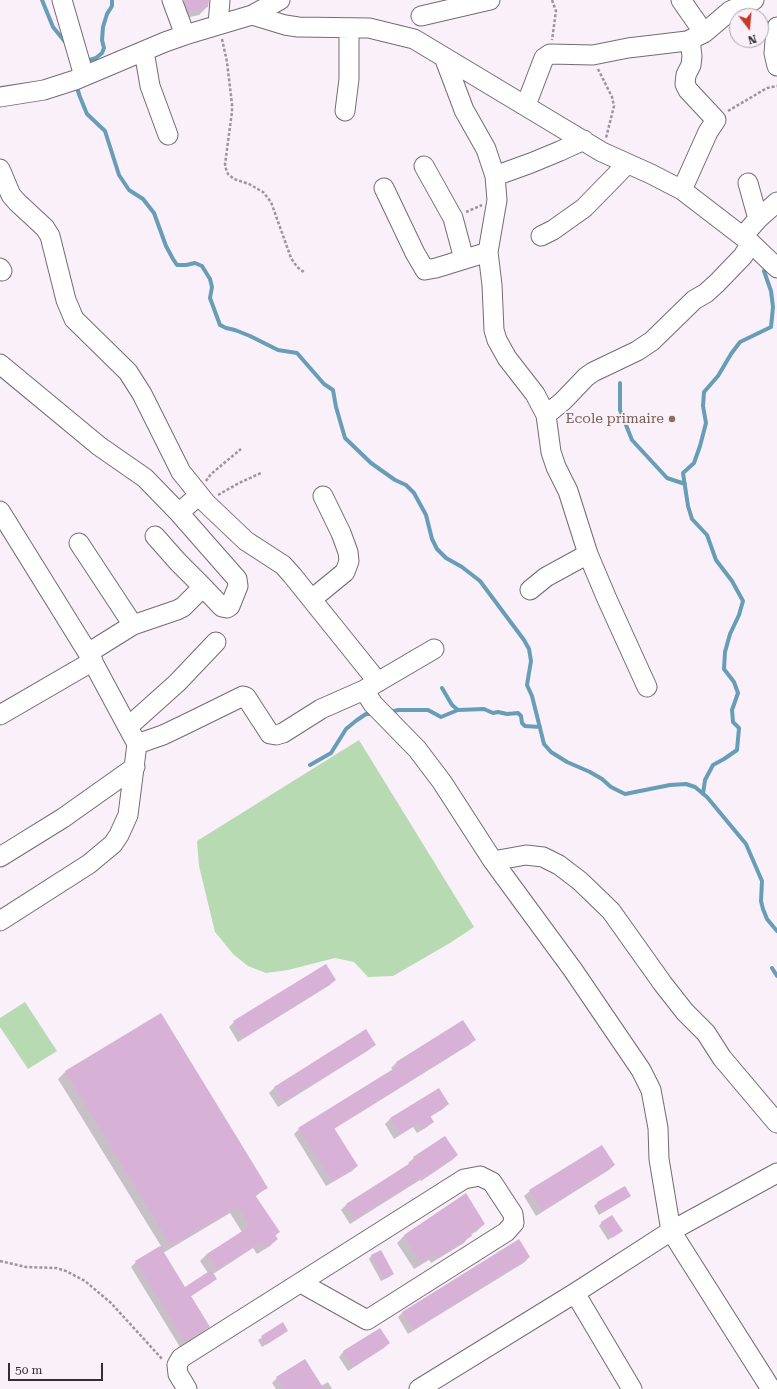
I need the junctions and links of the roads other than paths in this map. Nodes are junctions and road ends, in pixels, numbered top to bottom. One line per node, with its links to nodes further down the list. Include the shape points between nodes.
1 (62, 0): 19 (street)
2 (172, 0): 13 (street)
3 (220, 0): 10 (street)
4 (280, 0): 9 (street)
5 (490, 0): 8 (street)
6 (681, 0): 14 (street)
7 (754, 0): 14 (street, via 730,11)
8 (422, 8): 15 (street)
9 (252, 15): 10 (street); 12 (street, via 298,27)
10 (218, 25): 13 (street)
11 (777, 27): 18 (street, via 774,53)
12 (349, 28): 15 (street, via 369,28); 22 (street)
13 (185, 35): 16 (street)
14 (697, 37): 21 (street, via 674,43 593,54 550,54 544,58); 31 (street, via 685,84 716,120)
15 (414, 39): 17 (street)
16 (144, 51): 19 (street); 23 (street, via 150,86)
17 (444, 57): 21 (street); 28 (street, via 464,110 486,149)
18 (777, 66)
19 (84, 76): 20 (street, via 44,90)
20 (0, 97)
21 (526, 105): 24 (street)
22 (345, 111)
23 (168, 135)
24 (584, 140): 25 (street); 28 (street, via 531,164)
25 (627, 164): 31 (street); 34 (street, via 584,208)
26 (424, 166): 37 (street, via 453,218)
27 (0, 169): 42 (street, via 11,195 50,236 66,300 74,319 128,372 146,400 181,472)
28 (495, 176): 36 (street, via 497,200)
29 (748, 183): 33 (street)
30 (384, 188): 37 (street, via 425,270)
31 (682, 190): 35 (street)
32 (777, 202): 33 (street)
33 (758, 219): 35 (street)
34 (540, 236)
35 (747, 239): 38 (street); 40 (street, via 743,256 717,283 694,300 649,343 592,372)
36 (488, 252): 37 (street); 40 (street, via 497,340 507,358 535,394)
37 (464, 259)
38 (777, 268)
39 (0, 364): 44 (street, via 99,446 145,478)
40 (546, 415): 47 (street, via 551,452 568,491)
41 (324, 496): 50 (street, via 341,533 349,561 345,572)
42 (202, 499): 44 (street); 50 (street, via 246,541 283,565)
43 (0, 511): 54 (street)
44 (179, 513): 48 (street, via 238,583 227,608 222,607)
45 (155, 536): 48 (street)
46 (79, 543): 51 (street)
47 (588, 554): 49 (street); 56 (street)
48 (203, 587): 51 (street, via 183,607)
49 (530, 590)
50 (312, 599): 55 (street, via 362,663)
51 (133, 625): 54 (street)
52 (216, 642): 58 (street, via 177,684)
53 (434, 649): 55 (street)
54 (91, 657): 57 (street); 58 (street)
55 (371, 686): 59 (street, via 321,709 276,735 270,734 243,696 163,735); 62 (street, via 373,704 417,749 438,776)
56 (647, 687)
57 (0, 715)
58 (129, 726): 59 (street)
59 (137, 744): 60 (street)
60 (135, 767): 61 (street, via 63,818); 63 (street, via 128,815 113,844 89,864)
61 (0, 857)
62 (493, 861): 64 (street, via 526,855 543,857 559,865 580,882 611,911 663,984 685,1012 706,1032 722,1058); 66 (street, via 573,970 641,1070 651,1090)
63 (0, 922)
64 (777, 1123)
65 (777, 1173): 66 (street)
66 (671, 1231): 68 (street); 72 (street)
67 (301, 1283): 67 (street, via 464,1179 480,1176 492,1182 513,1214 514,1222 506,1232 367,1320); 69 (street, via 180,1358 177,1365)
68 (575, 1293): 70 (street); 71 (street)
69 (183, 1381)
70 (419, 1389)
71 (632, 1389)
72 (771, 1389)

